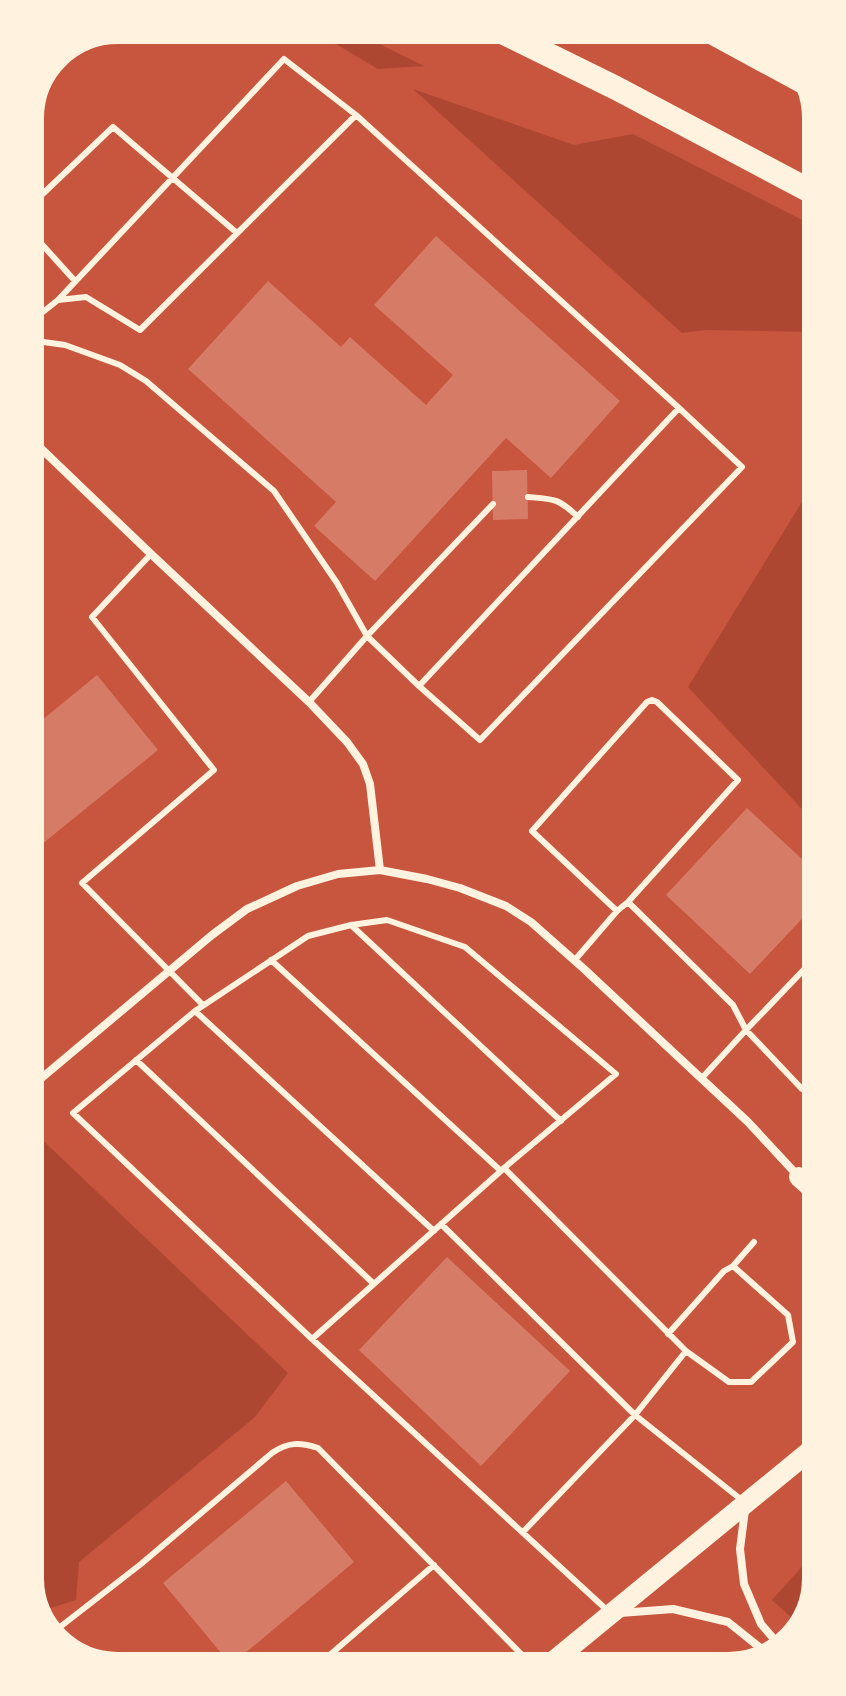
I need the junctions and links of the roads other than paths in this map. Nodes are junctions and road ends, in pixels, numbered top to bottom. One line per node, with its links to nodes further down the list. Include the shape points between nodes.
1 (522, 42): 6 (highway)
2 (730, 42): 3 (highway)
3 (790, 75)
4 (356, 115): 5 (lane, via 284,59); 8 (lane); 14 (lane)
5 (172, 178): 7 (lane, via 113,127); 8 (lane); 10 (lane)
6 (804, 188)
7 (42, 195)
8 (237, 233): 11 (lane, via 140,330 86,297)
9 (42, 244): 10 (lane)
10 (75, 281): 11 (lane)
11 (58, 300): 12 (lane)
12 (42, 313)
13 (42, 342): 20 (lane, via 120,365 146,381 274,491)
14 (679, 408): 18 (lane); 21 (lane, via 742,467 480,740)
15 (42, 450): 19 (street)
16 (528, 497): 18 (lane, via 554,499)
17 (493, 504): 20 (lane)
18 (578, 517): 21 (lane)
19 (151, 554): 22 (street); 30 (lane, via 92,617 214,770 82,883)
20 (367, 636): 21 (lane); 22 (lane)
21 (419, 686)
22 (309, 702): 23 (street, via 363,764)
23 (380, 870): 28 (street, via 460,888 506,906); 30 (street, via 338,874 297,886 247,909)
24 (628, 902): 25 (lane); 25 (lane, via 738,780 652,700 532,831); 33 (lane, via 733,1005)
25 (617, 911): 28 (lane)
26 (351, 925): 27 (lane, via 308,936); 38 (lane); 38 (lane, via 387,920 465,947 616,1074)
27 (271, 960): 31 (lane); 39 (lane)
28 (574, 961): 36 (street)
29 (804, 969): 33 (lane)
30 (170, 971): 31 (lane); 35 (street)
31 (203, 1005): 32 (lane)
32 (195, 1011): 34 (lane); 44 (lane)
33 (746, 1030): 36 (lane); 37 (lane)
34 (136, 1060): 47 (lane); 49 (lane, via 73,1113)
35 (42, 1078)
36 (701, 1079): 40 (street)
37 (804, 1087)
38 (561, 1121): 39 (lane)
39 (502, 1170): 43 (lane); 48 (lane)
40 (799, 1177): 41 (main road); 42 (street)
41 (804, 1181)
42 (804, 1187)
43 (441, 1224): 44 (lane); 51 (lane)
44 (434, 1231): 47 (lane)
45 (754, 1242): 46 (lane)
46 (733, 1266): 48 (lane); 50 (lane, via 788,1315 793,1342 751,1382 729,1382)
47 (374, 1284): 49 (lane)
48 (668, 1334): 50 (lane)
49 (312, 1339): 54 (lane)
50 (686, 1351): 51 (lane)
51 (635, 1415): 53 (lane); 54 (lane)
52 (804, 1456): 53 (main road)
53 (746, 1504): 56 (main road); 58 (street, via 740,1549 744,1584 761,1624)
54 (523, 1532): 56 (lane)
55 (434, 1565): 57 (lane, via 318,1448 293,1443 272,1453); 60 (lane); 61 (lane)
56 (612, 1614): 59 (street, via 673,1609 728,1622); 62 (main road)
57 (60, 1627)
58 (773, 1638)
59 (759, 1647)
60 (331, 1654)
61 (521, 1654)
62 (562, 1654)

